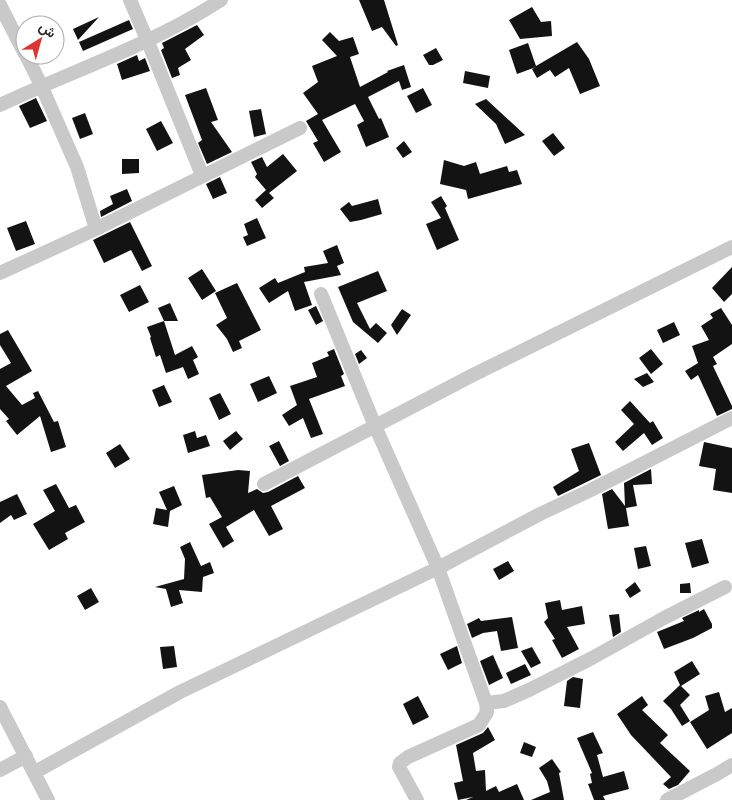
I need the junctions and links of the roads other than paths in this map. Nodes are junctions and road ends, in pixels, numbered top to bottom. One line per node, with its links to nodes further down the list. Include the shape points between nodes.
1 (130, 0): 5 (street)
2 (221, 0): 5 (street)
3 (0, 5): 4 (street)
4 (15, 34)
5 (148, 42): 7 (street); 10 (street)
6 (31, 65): 7 (street)
7 (41, 85): 8 (street); 11 (street, via 77,167)
8 (0, 105)
9 (300, 128): 10 (street)
10 (202, 175): 11 (street)
11 (96, 228): 13 (street)
12 (732, 248): 16 (street)
13 (0, 273)
14 (321, 294): 16 (street)
15 (732, 418): 18 (street)
16 (375, 426): 17 (street); 18 (street)
17 (264, 484)
18 (438, 568): 20 (street); 25 (street, via 180,692)
19 (724, 587): 20 (street, via 529,690 504,702)
20 (486, 703): 27 (street, via 487,712 479,725 400,763 399,767)
21 (0, 707): 22 (street)
22 (26, 756): 24 (street); 25 (street)
23 (732, 765): 28 (street)
24 (0, 770)
25 (35, 772): 26 (street)
26 (48, 800)
27 (417, 800)
28 (667, 800)

